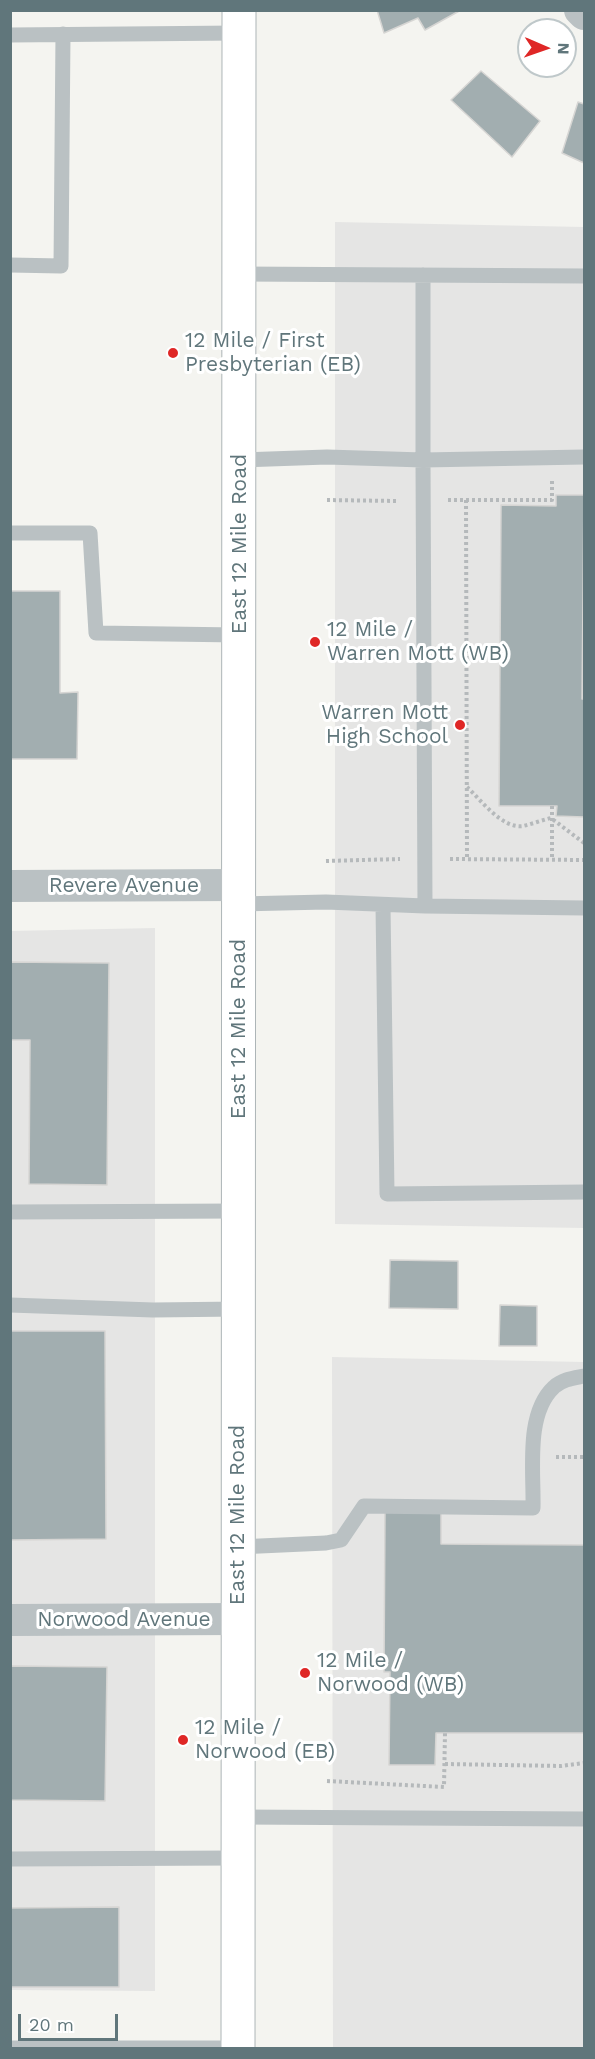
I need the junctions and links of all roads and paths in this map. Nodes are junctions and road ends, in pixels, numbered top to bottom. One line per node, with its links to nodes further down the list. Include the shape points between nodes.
1 (580, 10): 2 (street)
2 (585, 14)
3 (239, 22): 4 (lane); 7 (main road, East 12 Mile Road)
4 (63, 34): 5 (lane); 6 (lane, via 61,266)
5 (10, 35)
6 (10, 265)
7 (239, 274): 8 (lane); 11 (main road, East 12 Mile Road)
8 (423, 275): 9 (lane); 12 (lane)
9 (585, 276)
10 (585, 456): 12 (lane)
11 (241, 460): 12 (lane); 18 (main road, East 12 Mile Road)
12 (423, 460): 16 (lane)
13 (552, 470): 14 (path, via 552,500)
14 (466, 500): 16 (path); 19 (path)
15 (327, 501): 16 (path)
16 (423, 501): 23 (lane)
17 (10, 533): 18 (lane, via 90,534 96,633)
18 (239, 635): 29 (main road, East 12 Mile Road)
19 (467, 787): 21 (path, via 511,824 521,826); 24 (path)
20 (552, 806): 21 (path)
21 (551, 818): 22 (path); 25 (path)
22 (585, 843)
23 (424, 859): 24 (path); 27 (path); 31 (lane)
24 (467, 860): 25 (path)
25 (552, 860): 26 (path)
26 (585, 860)
27 (326, 861)
28 (10, 886): 29 (street, Revere Avenue)
29 (238, 895): 30 (lane); 34 (main road, East 12 Mile Road)
30 (383, 906): 31 (lane); 33 (lane, via 387,1194)
31 (425, 906): 32 (lane)
32 (585, 908)
33 (585, 1192)
34 (239, 1211): 35 (lane); 37 (main road, East 12 Mile Road)
35 (10, 1212)
36 (10, 1305): 37 (lane)
37 (240, 1309): 39 (main road, East 12 Mile Road)
38 (585, 1376): 39 (lane, via 555,1386 541,1403 535,1432 533,1508 364,1506 341,1540)
39 (238, 1547): 40 (main road, East 12 Mile Road)
40 (238, 1619): 41 (street, Norwood Avenue); 46 (main road, East 12 Mile Road)
41 (10, 1620)
42 (445, 1733): 44 (path)
43 (585, 1763): 44 (path)
44 (444, 1764): 45 (path, via 444,1787)
45 (327, 1781)
46 (238, 1817): 47 (lane); 48 (main road, East 12 Mile Road)
47 (585, 1819)
48 (239, 1858): 49 (lane); 51 (main road, East 12 Mile Road)
49 (10, 1859)
50 (10, 2048): 51 (lane)
51 (238, 2048)

